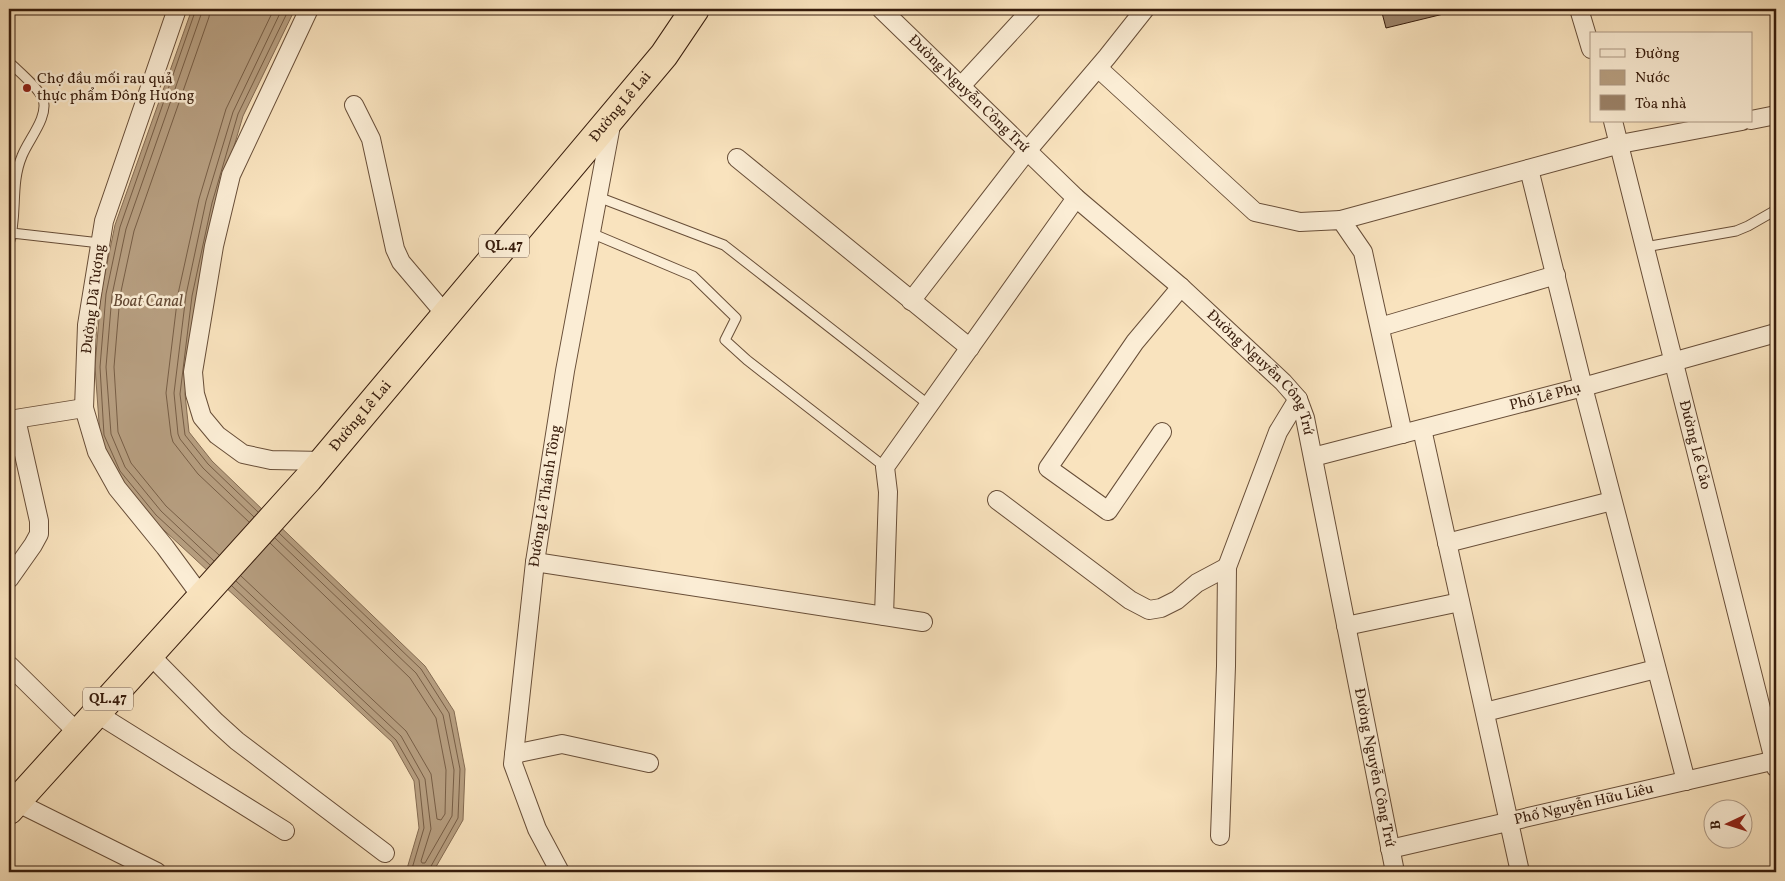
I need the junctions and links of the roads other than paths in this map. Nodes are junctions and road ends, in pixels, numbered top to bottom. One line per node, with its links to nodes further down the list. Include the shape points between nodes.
1 (177, 9): 28 (street, Đường Dã Tượng, via 104,221)
2 (308, 9): 49 (street, via 231,175 214,246 193,372 202,417 217,435 243,454)
3 (695, 9): 13 (highway, Đường Lê Lai / QL.47, via 664,55)
4 (881, 9): 11 (street, Đường Nguyễn Công Trứ)
5 (1032, 9): 11 (street)
6 (1145, 9): 10 (street)
7 (1579, 9): 8 (street)
8 (1590, 46)
9 (9, 62): 26 (lane, via 39,92 44,108 16,176)
10 (1098, 68): 19 (street); 25 (street, via 1255,212 1300,222)
11 (960, 86): 19 (street, Đường Nguyễn Công Trứ)
12 (354, 105): 34 (street, via 371,139 395,249 401,262)
13 (613, 115): 22 (street, Đường Lê Thánh Tông); 34 (highway, Đường Lê Lai / QL.47)
14 (1776, 115): 15 (street)
15 (1752, 120)
16 (1613, 122): 18 (street, Đường Lê Cảo)
17 (1737, 122): 18 (street)
18 (1620, 144): 21 (street); 30 (street, Đường Lê Cảo)
19 (1027, 151): 23 (street, Đường Nguyễn Công Trứ); 33 (street)
20 (737, 158): 33 (street)
21 (1529, 169): 25 (street); 31 (street)
22 (598, 197): 27 (street, Đường Lê Thánh Tông); 41 (lane, via 724,245)
23 (1076, 198): 32 (street, Đường Nguyễn Công Trứ); 37 (street)
24 (1776, 210): 30 (lane, via 1736,231)
25 (1341, 220): 35 (street, via 1363,252)
26 (12, 233): 28 (lane); 29 (lane)
27 (591, 233): 48 (lane, via 694,276 736,318 725,340); 53 (street, Đường Lê Thánh Tông, via 565,371)
28 (100, 243): 42 (street, Đường Dã Tượng, via 87,325)
29 (9, 244)
30 (1645, 247): 38 (street, Đường Lê Cảo)
31 (1556, 275): 35 (street); 39 (street)
32 (1181, 287): 40 (street, Đường Nguyễn Công Trứ, via 1284,382); 45 (street, via 1135,342 1048,468 1108,511)
33 (911, 300): 37 (street)
34 (446, 315): 49 (highway, Đường Lê Lai / QL.47)
35 (1380, 328): 46 (street)
36 (1776, 333): 38 (street, Phố Lê Phụ)
37 (970, 348): 41 (street)
38 (1674, 362): 39 (street, Phố Lê Phụ); 68 (street, Đường Lê Cảo)
39 (1583, 387): 44 (street, Phố Lê Phụ); 51 (street)
40 (1298, 399): 47 (street, Đường Nguyễn Công Trứ, via 1306,418); 54 (street, via 1278,432)
41 (929, 405): 48 (street)
42 (84, 408): 43 (street); 56 (street, Đường Dã Tượng, via 97,452 117,488)
43 (12, 419): 55 (street, via 39,521 39,534)
44 (1422, 429): 46 (street, Phố Lê Phụ); 52 (street)
45 (1162, 432)
46 (1403, 434): 47 (street, Phố Lê Phụ)
47 (1313, 457): 60 (street, Đường Nguyễn Công Trứ)
48 (885, 466): 58 (street, via 888,492)
49 (316, 470): 56 (highway, Đường Lê Lai / QL.47)
50 (996, 500): 54 (street, via 1130,600 1149,610 1177,600 1197,583)
51 (1612, 501): 52 (street); 63 (street)
52 (1447, 543): 57 (street)
53 (536, 562): 58 (street); 67 (street, Đường Lê Thánh Tông)
54 (1227, 567): 74 (street)
55 (9, 579)
56 (205, 592): 61 (highway, Đường Lê Lai / QL.47)
57 (1460, 602): 60 (street); 64 (street)
58 (884, 616): 59 (street)
59 (922, 622)
60 (1346, 626): 75 (street, Đường Nguyễn Công Trứ)
61 (149, 654): 65 (highway, Đường Lê Lai / QL.47); 76 (street, via 237,741)
62 (9, 665): 66 (street)
63 (1656, 669): 64 (street); 70 (street)
64 (1485, 712): 72 (street)
65 (96, 713): 66 (highway, Đường Lê Lai / QL.47); 73 (street)
66 (78, 733): 71 (highway, Đường Lê Lai / QL.47)
67 (514, 754): 69 (street, via 562,744); 78 (street, Đường Lê Thánh Tông, via 513,764 537,828)
68 (1776, 763): 70 (street, Phố Nguyễn Hữu Liêu)
69 (649, 764)
70 (1686, 781): 72 (street, Phố Nguyễn Hữu Liêu)
71 (12, 806): 77 (street)
72 (1509, 822): 75 (street, Phố Nguyễn Hữu Liêu); 80 (street)
73 (285, 831)
74 (1220, 836)
75 (1390, 849): 79 (street, Đường Nguyễn Công Trứ)
76 (385, 853)
77 (157, 872)
78 (560, 872)
79 (1395, 872)
80 (1520, 872)

